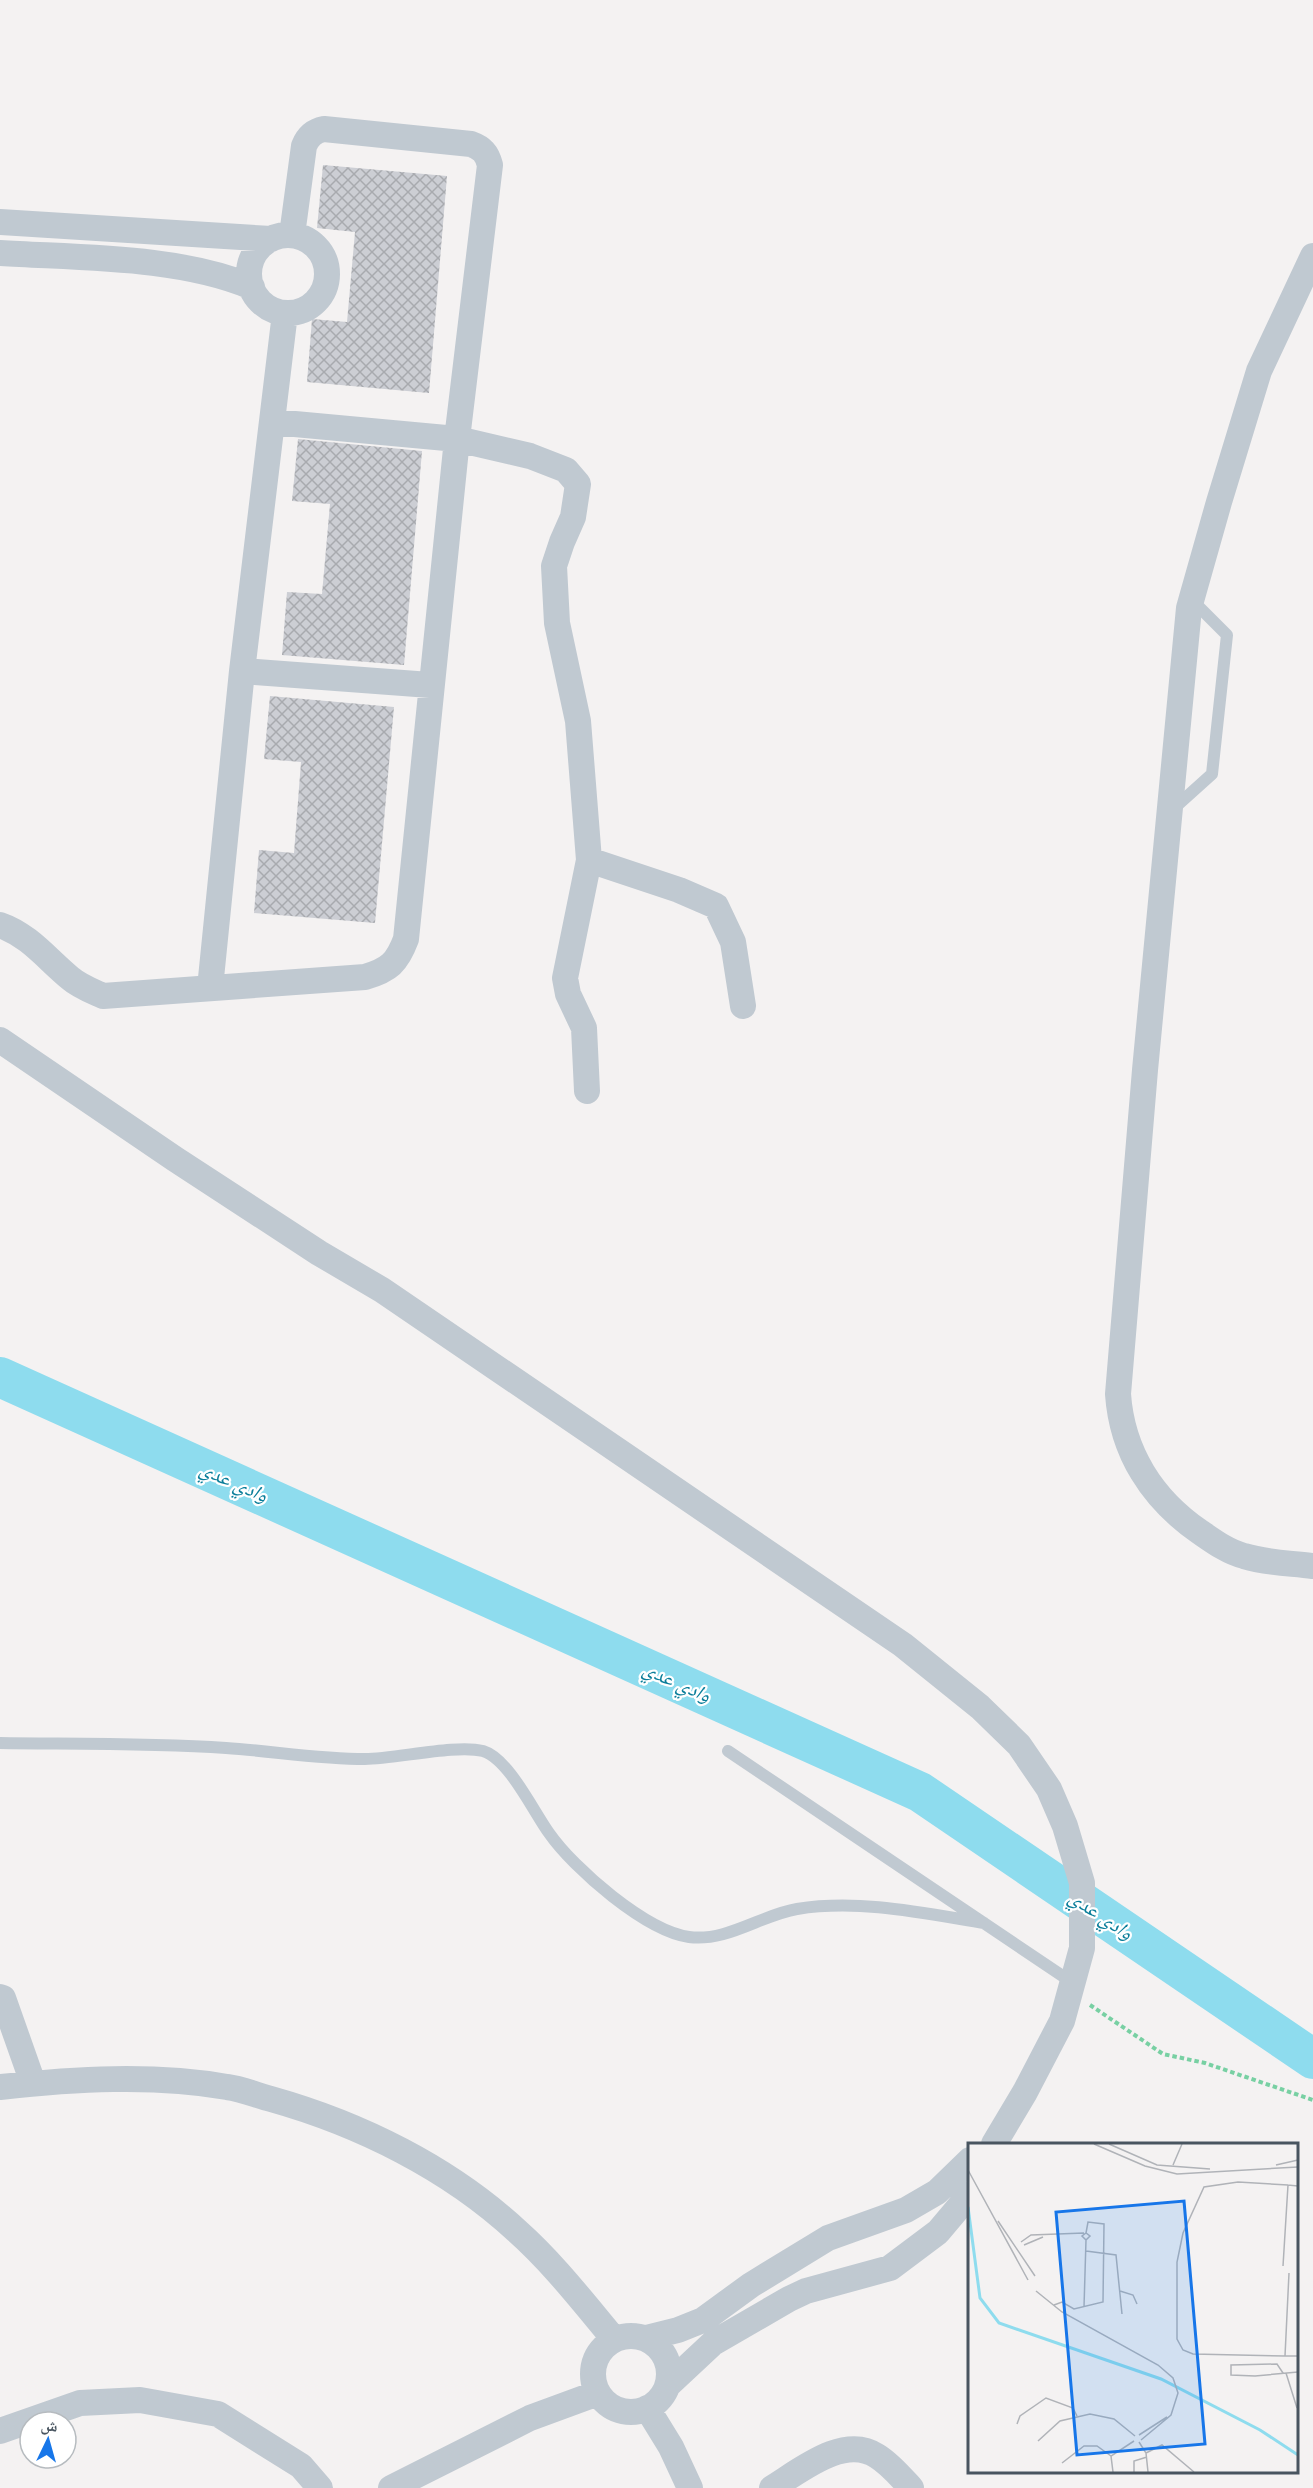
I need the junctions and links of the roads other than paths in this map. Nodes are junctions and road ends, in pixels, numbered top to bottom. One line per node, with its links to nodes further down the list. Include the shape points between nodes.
1 (0, 222): 2 (street)
2 (281, 237): 5 (street, via 254,255 250,265); 6 (street, via 303,238 320,251 328,272 315,302); 8 (street, via 306,140 317,130 471,144 484,151 489,165)
3 (0, 253): 5 (street, via 155,264 227,276)
4 (1313, 256): 9 (street, via 1259,371)
5 (252, 287): 6 (street, via 264,305)
6 (285, 313): 7 (street)
7 (273, 422): 8 (street); 10 (street)
8 (457, 439): 11 (street); 13 (street, via 530,456 566,470 578,484 573,518 554,566 557,623 578,721)
9 (1191, 599): 12 (street); 12 (lane, via 1227,635 1215,759 1212,774)
10 (242, 671): 11 (street); 15 (street)
11 (430, 685): 15 (street, via 406,939 394,963 383,972 365,977)
12 (1169, 812): 19 (street, via 1120,1351 1120,1418 1137,1466 1169,1508 1189,1524 1243,1556)
13 (589, 860): 16 (street, via 716,906 733,942); 18 (street, via 565,978 584,1028)
14 (0, 925): 15 (street, via 23,936 72,980 103,996)
15 (210, 988)
16 (743, 1006)
17 (0, 1040): 23 (street, via 175,1159 535,1392 903,1645 980,1707 1019,1745 1049,1789 1065,1826 1082,1882 1082,1948)
18 (587, 1091)
19 (1313, 1566)
20 (0, 1743): 22 (lane, via 180,1746 366,1759 483,1751 500,1760 550,1836 577,1866 607,1892 667,1930 688,1937 710,1938 794,1909 829,1905 916,1911)
21 (728, 1751): 22 (lane)
22 (984, 1923): 23 (lane)
23 (1072, 1988): 27 (street, via 1062,2022)
24 (0, 1997): 25 (street)
25 (33, 2083): 26 (street); 31 (street, via 128,2080 228,2087 333,2118 408,2154 461,2187 517,2230 564,2278)
26 (0, 2086)
27 (993, 2143)
28 (968, 2161): 30 (street, via 937,2192 906,2210 828,2238 703,2320)
29 (968, 2195): 32 (street, via 938,2232 890,2268 789,2299 713,2343)
30 (646, 2338): 31 (street); 32 (street, via 663,2352 668,2362)
31 (614, 2339): 33 (street, via 594,2363)
32 (668, 2385): 34 (street)
33 (598, 2393): 34 (street, via 622,2411); 37 (street, via 530,2418)
34 (647, 2408): 38 (street, via 671,2446)
35 (0, 2432): 36 (street, via 80,2403 140,2400 163,2404 218,2414 301,2466)
36 (320, 2488)
37 (391, 2488)
38 (690, 2488)
39 (772, 2488): 40 (street, via 828,2455 863,2450 877,2456)
40 (911, 2488)

